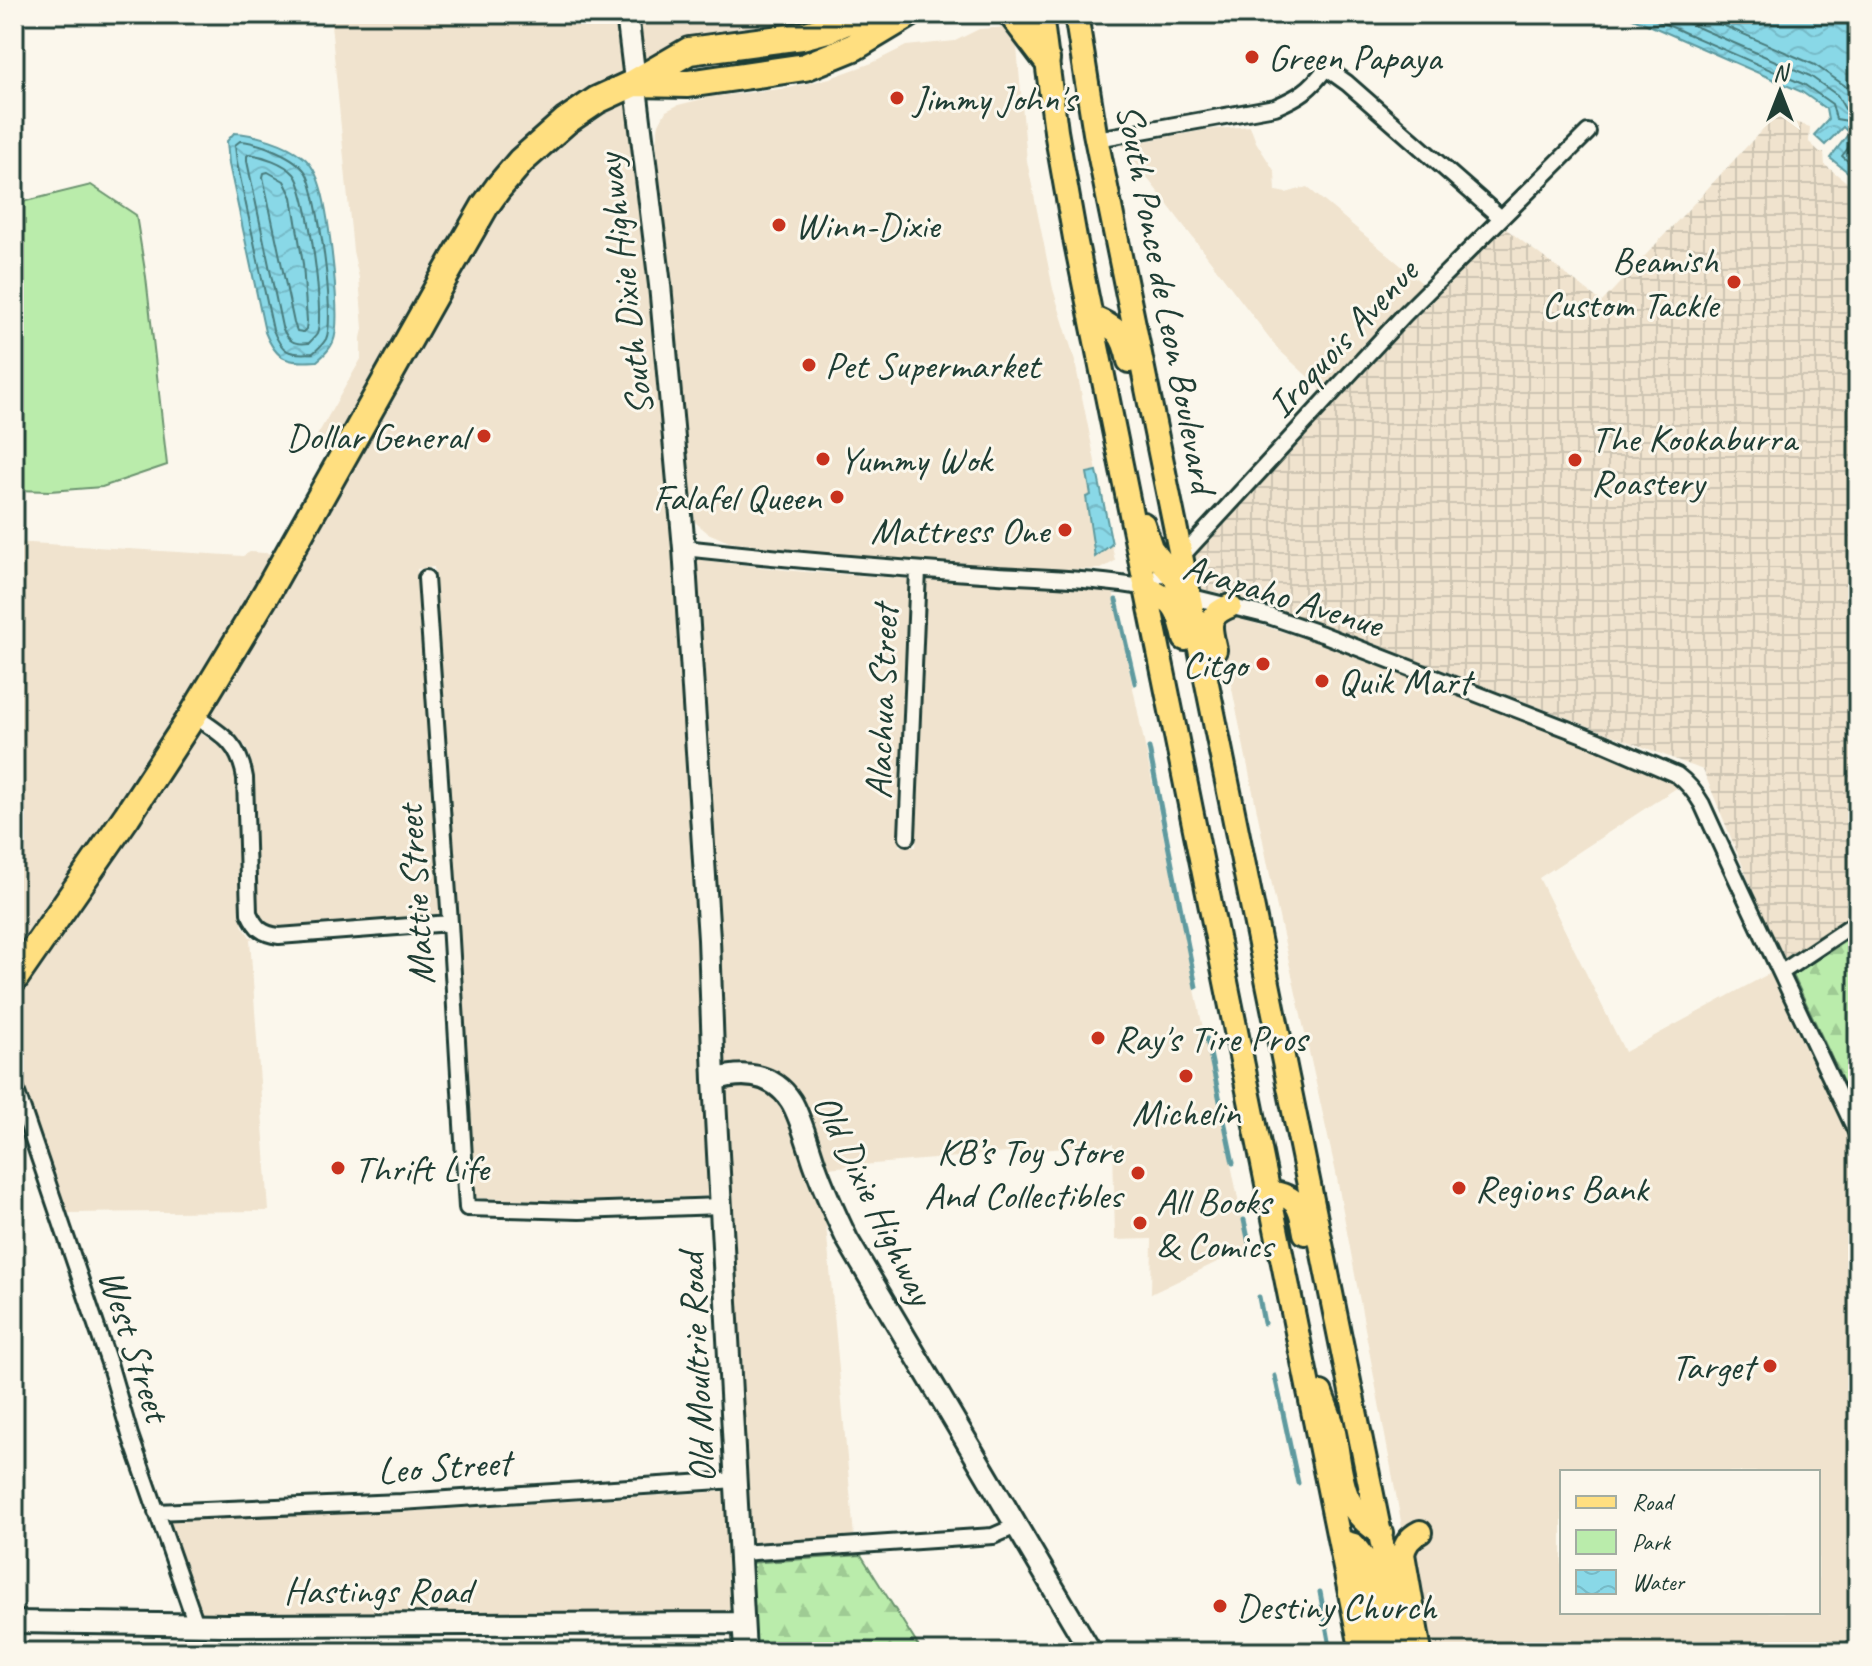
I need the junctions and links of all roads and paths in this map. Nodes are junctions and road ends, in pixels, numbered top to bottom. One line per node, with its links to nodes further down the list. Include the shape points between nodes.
1 (627, 14): 8 (main road, South Dixie Highway)
2 (864, 14): 8 (highway, via 802,36 689,51)
3 (909, 14): 8 (highway, via 854,47 805,67 688,84)
4 (1012, 14): 7 (highway)
5 (1041, 14): 7 (main road, South Ponce de Leon Boulevard)
6 (1076, 14): 10 (main road, South Ponce de Leon Boulevard)
7 (1046, 59): 13 (main road, South Ponce de Leon Boulevard)
8 (634, 83): 16 (main road, South Dixie Highway, via 660,285); 23 (highway, via 566,121 498,188)
9 (1588, 132): 11 (street, Iroquois Avenue)
10 (1097, 139): 11 (street, via 1275,107 1302,94 1326,68); 12 (main road, South Ponce de Leon Boulevard)
11 (1501, 218): 17 (street, Iroquois Avenue)
12 (1132, 313): 13 (street); 15 (main road, South Ponce de Leon Boulevard)
13 (1091, 317): 14 (main road, South Ponce de Leon Boulevard); 15 (main road, via 1115,327 1122,336 1142,423)
14 (1097, 346): 17 (main road, via 1114,376 1145,533 1151,548); 20 (main road, South Ponce de Leon Boulevard)
15 (1167, 484): 17 (main road, South Ponce de Leon Boulevard)
16 (684, 548): 18 (street, Arapaho Avenue); 31 (main road)
17 (1174, 562): 20 (street, Iroquois Avenue); 21 (main road, South Ponce de Leon Boulevard)
18 (918, 570): 20 (street, Arapaho Avenue); 24 (street, Alachua Street)
19 (426, 578): 27 (street, Mattie Street)
20 (1145, 587): 21 (street, Arapaho Avenue); 25 (main road, via 1176,607 1182,623 1207,743); 34 (main road, South Ponce de Leon Boulevard)
21 (1190, 596): 22 (street, Arapaho Avenue); 25 (main road, South Ponce de Leon Boulevard)
22 (1230, 606): 28 (street, Arapaho Avenue, via 1322,634 1677,775 1702,804); 30 (main road, via 1214,615 1211,632 1274,934)
23 (193, 715): 27 (street, via 228,740 243,761 249,913 266,934); 29 (highway)
24 (907, 837)
25 (1251, 897): 30 (main road)
26 (1858, 921): 28 (street)
27 (450, 923): 35 (street, Mattie Street, via 467,1208)
28 (1782, 972): 33 (street, Arapaho Avenue)
29 (14, 979)
30 (1271, 993): 37 (main road)
31 (714, 1080): 35 (main road, Old Moultrie Road); 40 (main road, Old Dixie Highway, via 757,1076 792,1102 847,1239)
32 (14, 1084): 39 (street, West Street)
33 (1858, 1136)
34 (1268, 1192): 36 (main road, South Ponce de Leon Boulevard); 37 (main road, via 1291,1197 1298,1206 1328,1335)
35 (721, 1206): 38 (main road, Old Moultrie Road)
36 (1283, 1266): 42 (main road, via 1297,1291 1350,1506); 43 (main road)
37 (1352, 1400): 42 (main road)
38 (736, 1480): 39 (street, Leo Street); 44 (main road, Old Moultrie Road)
39 (156, 1512): 47 (street, West Street)
40 (1016, 1526): 44 (street, via 993,1536); 49 (main road, Old Dixie Highway)
41 (1420, 1532): 53 (main road, via 1403,1554)
42 (1381, 1533): 43 (street); 52 (main road)
43 (1340, 1541): 50 (main road); 51 (main road, via 1354,1545 1366,1561)
44 (740, 1553): 46 (main road, Old Moultrie Road)
45 (14, 1622): 47 (main road, Hastings Road)
46 (743, 1623): 47 (main road, Hastings Road); 48 (main road, Old Moultrie Road)
47 (196, 1624)
48 (745, 1652)
49 (1091, 1652)
50 (1362, 1652)
51 (1384, 1652)
52 (1404, 1652)
53 (1420, 1652)

